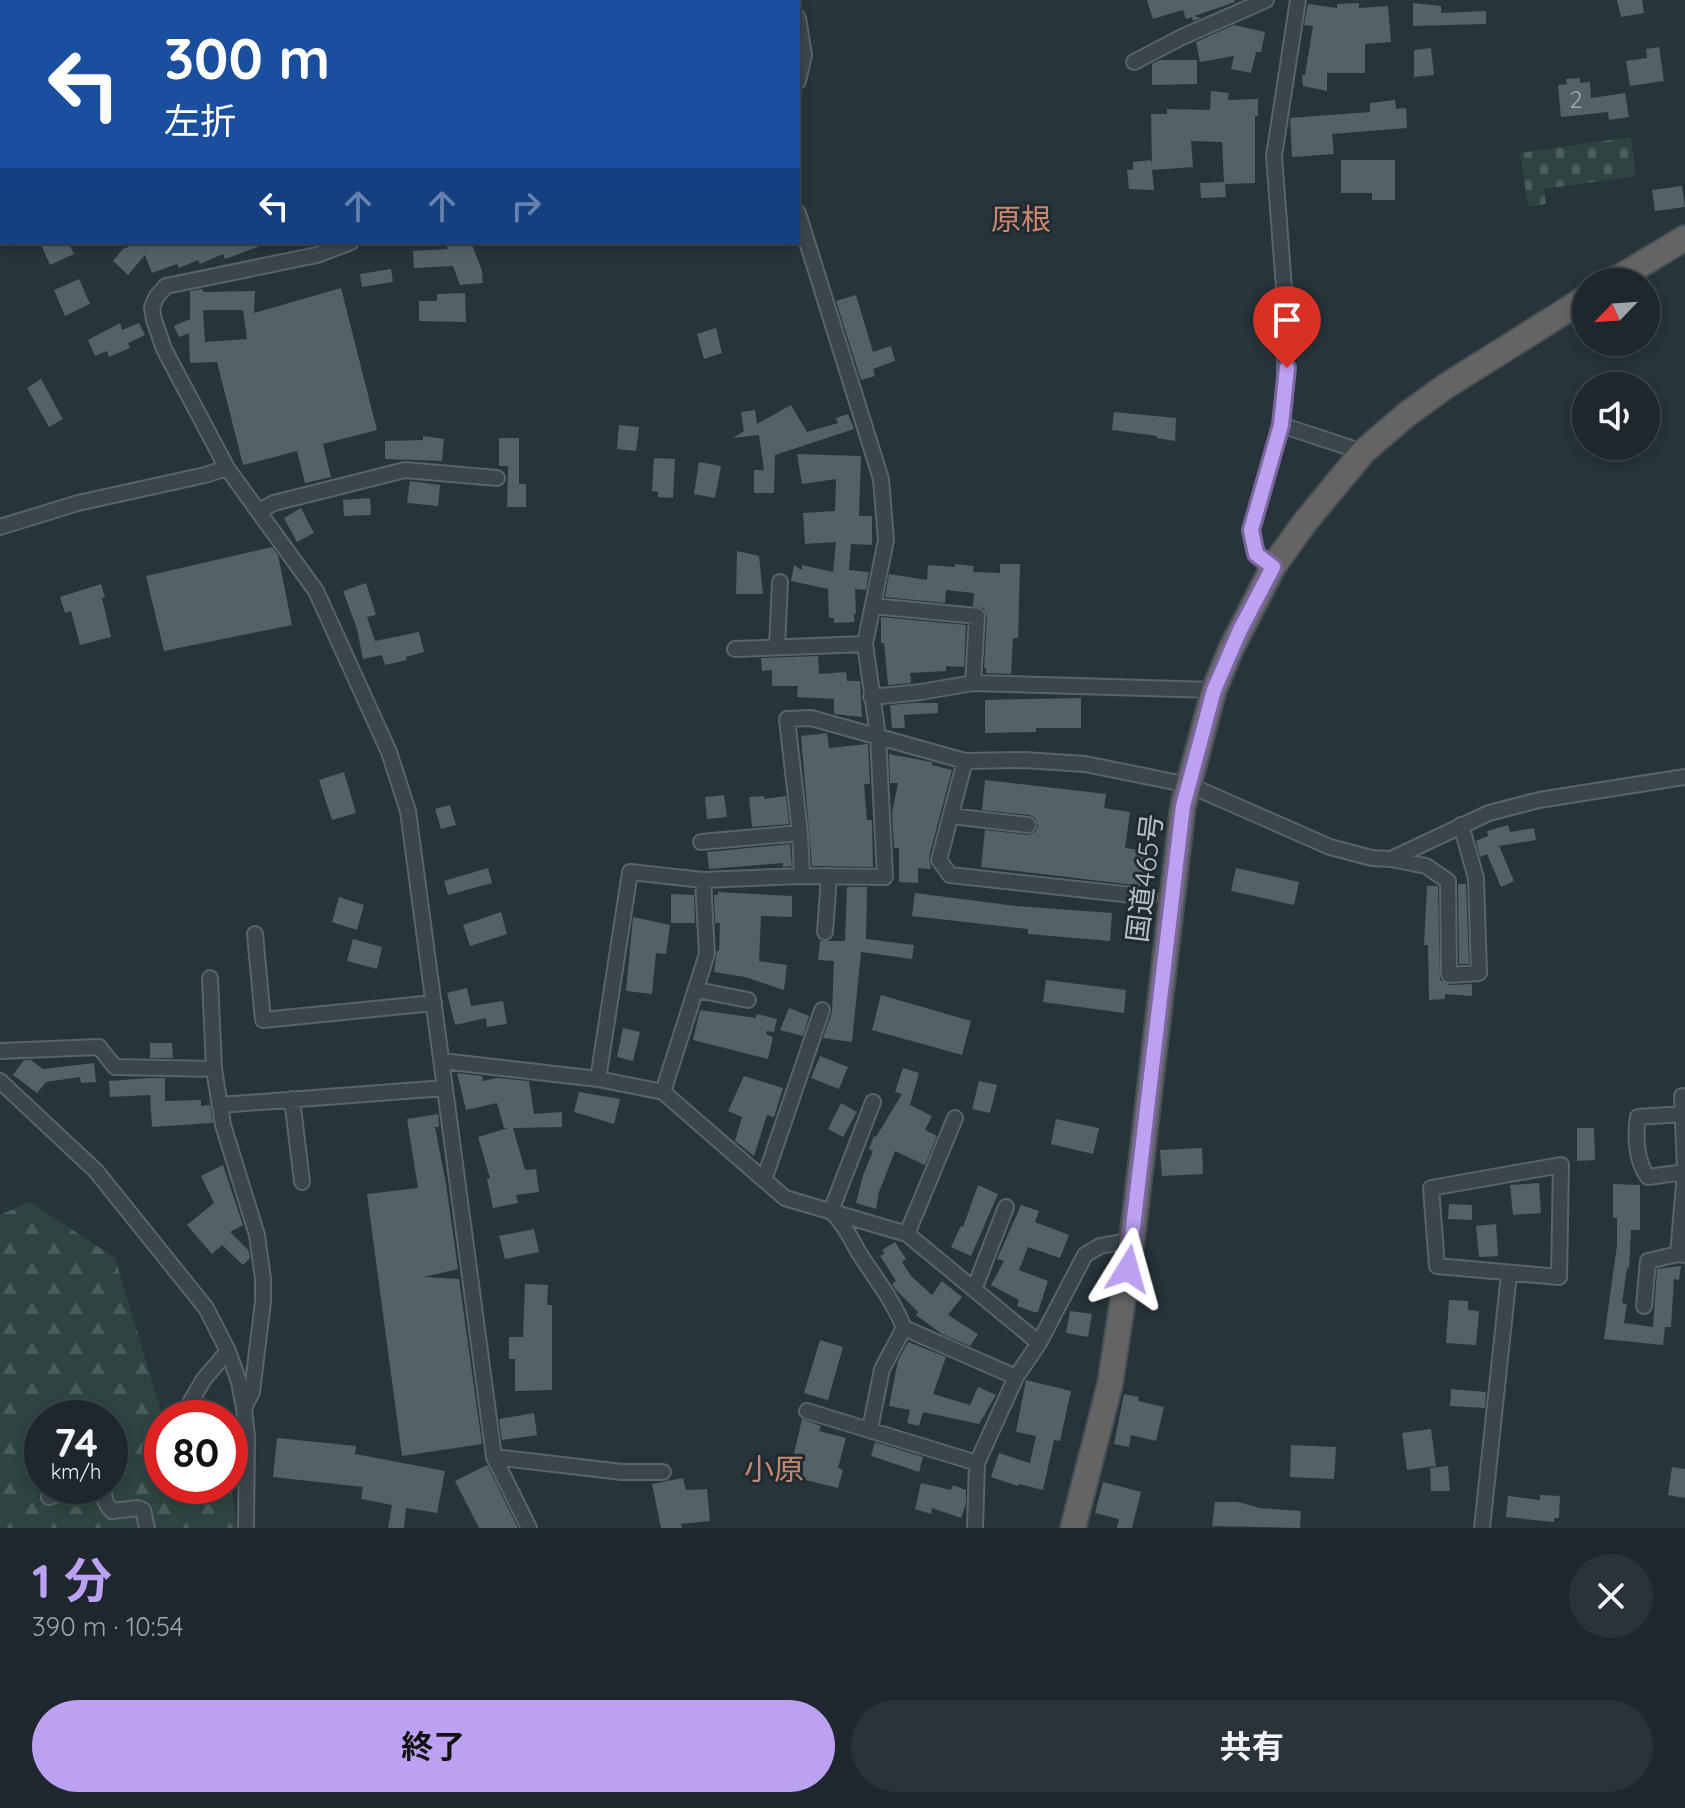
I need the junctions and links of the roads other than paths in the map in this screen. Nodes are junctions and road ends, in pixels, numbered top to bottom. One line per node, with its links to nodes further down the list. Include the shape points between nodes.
1 (1266, 0): 4 (street)
2 (1298, 0): 11 (street, via 1274,156 1287,368)
3 (800, 30): 5 (street)
4 (1134, 62)
5 (800, 72)
6 (800, 219): 19 (street, via 881,479 886,540)
7 (1685, 238): 9 (highway)
8 (346, 244): 13 (street, via 317,255 166,286 157,296 152,307 164,349)
9 (1635, 268)
10 (1572, 307): 12 (highway, 国道465号, via 1446,386)
11 (1281, 425): 12 (street); 17 (street, via 1251,530 1256,554)
12 (1363, 452): 17 (highway, 国道465号)
13 (227, 468): 15 (street); 16 (street)
14 (497, 478): 15 (street, via 405,470)
15 (259, 511): 45 (street, via 316,591 389,752 408,811)
16 (0, 527)
17 (1273, 567): 24 (highway, 国道465号)
18 (780, 582): 21 (street)
19 (873, 606): 20 (street); 23 (street, via 977,616)
20 (865, 644): 21 (street); 25 (street)
21 (777, 647): 22 (street)
22 (735, 649)
23 (973, 683): 24 (street); 25 (street)
24 (1214, 690): 29 (highway, 国道465号)
25 (871, 697): 26 (street)
26 (878, 736): 27 (street); 33 (street, via 811,718 787,719); 37 (street, via 885,877)
27 (965, 761): 29 (street, via 1085,764); 30 (street)
28 (1685, 777): 32 (street, via 1539,800)
29 (1189, 785): 35 (street, via 1330,847); 66 (highway, 国道465号)
30 (951, 816): 31 (street); 39 (street, via 939,860 950,875)
31 (1028, 825)
32 (1461, 825): 35 (street); 35 (street, via 1476,878 1479,973 1449,975 1448,881 1426,866)
33 (800, 833): 34 (street); 36 (street)
34 (701, 842)
35 (1391, 859)
36 (802, 876): 37 (street); 38 (street)
37 (829, 876): 40 (street)
38 (703, 880): 43 (street, via 707,954); 50 (street, via 630,872)
39 (1150, 897)
40 (825, 932)
41 (255, 934): 45 (street, via 263,1020)
42 (210, 978): 49 (street)
43 (697, 990): 44 (street); 53 (street)
44 (748, 1000)
45 (434, 1003): 48 (street)
46 (822, 1010): 61 (street)
47 (0, 1051): 49 (street, via 99,1047 115,1067)
48 (442, 1061): 50 (street); 52 (street)
49 (214, 1069): 57 (street)
50 (598, 1079): 53 (street)
51 (0, 1081): 73 (street, via 113,1191 206,1308)
52 (445, 1088): 55 (street); 80 (street)
53 (663, 1092): 61 (street)
54 (1682, 1096): 58 (street)
55 (292, 1099): 57 (street); 62 (street)
56 (873, 1102): 64 (street)
57 (220, 1105): 77 (street, via 257,1235 263,1279)
58 (1682, 1114): 60 (street); 60 (street, via 1638,1117 1635,1131 1648,1177)
59 (955, 1118): 65 (street)
60 (1685, 1172): 67 (street)
61 (764, 1180): 64 (street, via 785,1198)
62 (302, 1182)
63 (1006, 1207): 69 (street)
64 (831, 1211): 65 (street); 71 (street, via 883,1286)
65 (907, 1234): 69 (street)
66 (1132, 1240): 72 (street, via 1100,1246 1085,1255); 89 (highway, 国道465号, via 1110,1384)
67 (1682, 1255): 70 (street, via 1648,1261)
68 (1509, 1274): 68 (street, via 1559,1277 1561,1165 1431,1188 1437,1266); 90 (street)
69 (975, 1287): 72 (street)
70 (1644, 1306)
71 (904, 1328): 74 (street); 79 (street, via 882,1369)
72 (1039, 1343): 74 (street)
73 (228, 1351): 75 (street); 76 (street)
74 (1016, 1377): 81 (street)
75 (192, 1400)
76 (242, 1400)
77 (248, 1400)
78 (807, 1411): 79 (street)
79 (870, 1429): 81 (street)
80 (494, 1457): 82 (street); 87 (street)
81 (977, 1463): 88 (street)
82 (663, 1472)
83 (107, 1504): 85 (street, via 112,1511 138,1508)
84 (246, 1504): 86 (street)
85 (147, 1528)
86 (246, 1528)
87 (529, 1528)
88 (975, 1528)
89 (1073, 1528)
90 (1482, 1528)

